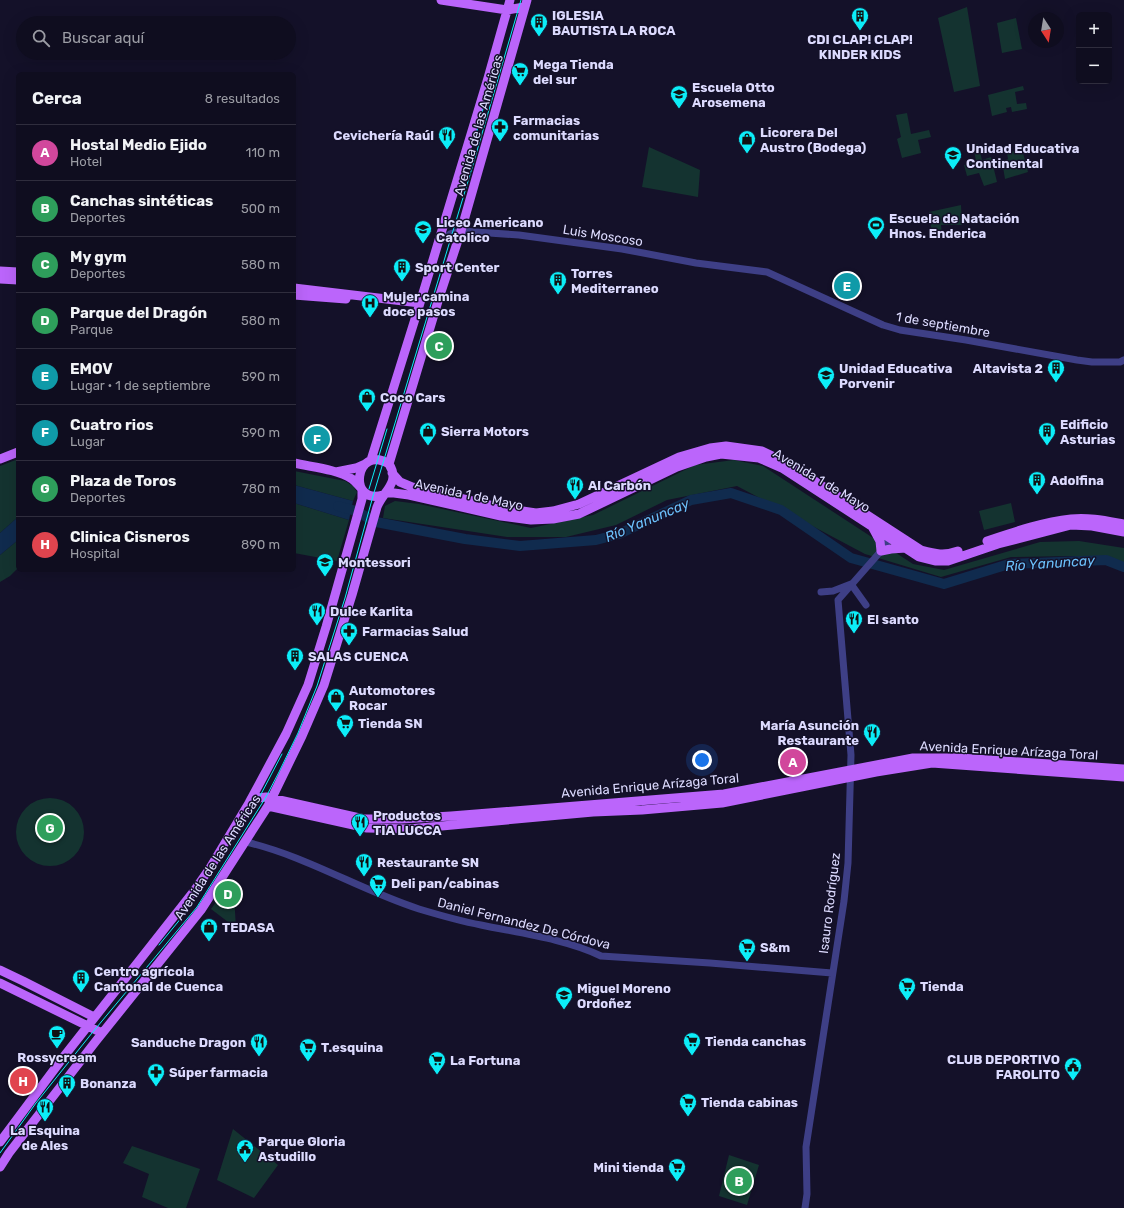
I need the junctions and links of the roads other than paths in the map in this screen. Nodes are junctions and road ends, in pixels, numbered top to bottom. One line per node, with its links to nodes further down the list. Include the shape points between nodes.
1 (441, 0): 4 (main road)
2 (510, 0): 4 (main road, Avenida de las Américas)
3 (526, 4): 4 (main road); 5 (main road, Avenida de las Américas)
4 (507, 10): 6 (main road, Avenida de las Américas)
5 (461, 231): 6 (street, Luis Moscoso, via 450,234); 9 (street, Luis Moscoso, via 546,238); 20 (main road, Avenida de las Américas)
6 (438, 243): 14 (main road, Avenida de las Américas)
7 (0, 272): 8 (main road)
8 (16, 272)
9 (767, 272): 15 (street, 1 de septiembre, via 883,325 900,330 1092,362)
10 (0, 279): 11 (main road)
11 (16, 280)
12 (296, 288): 14 (main road)
13 (296, 295): 14 (main road)
14 (420, 306): 18 (main road, Avenida de las Américas)
15 (1124, 360)
16 (16, 453): 17 (main road)
17 (0, 459)
18 (368, 462): 20 (main road, via 381,460); 21 (main road, via 356,468); 23 (main road, Avenida de las Américas, via 360,474)
19 (296, 463): 21 (main road)
20 (389, 464): 22 (main road)
21 (334, 472): 23 (main road, via 352,479)
22 (392, 473): 24 (main road, Avenida de las Américas, via 392,483); 28 (main road, Avenida 1 de Mayo, via 400,482 412,487 502,508 536,513 579,504 679,458 710,448 726,446 762,451 787,463)
23 (362, 492): 24 (main road, via 377,497); 34 (main road, Avenida de las Américas)
24 (384, 494): 26 (main road, Avenida 1 de Mayo, via 394,492 501,516 531,520 553,519 578,514 678,467 721,454 760,458 782,468); 35 (main road, Avenida de las Américas, via 377,507)
25 (1124, 524): 28 (main road, Avenida 1 de Mayo, via 1072,518 1022,530 948,554 922,550)
26 (871, 525): 28 (main road, Avenida 1 de Mayo); 30 (main road, via 880,541)
27 (1124, 532): 29 (main road, Avenida 1 de Mayo, via 1071,525 998,544 948,561 919,557)
28 (892, 535): 29 (main road, Avenida 1 de Mayo); 30 (street)
29 (906, 548): 30 (main road)
30 (880, 552): 31 (street)
31 (851, 584): 32 (street, via 833,591); 33 (street); 37 (street, Isauro Rodríguez, via 838,600)
32 (820, 592)
33 (866, 605)
34 (324, 634): 35 (main road); 39 (main road, Avenida de las Américas, via 308,685 286,734)
35 (334, 653): 40 (main road, Avenida de las Américas, via 324,685)
36 (1124, 769): 37 (main road, Avenida Enrique Arízaga Toral, via 945,757 913,758)
37 (851, 773): 38 (main road, Avenida Enrique Arízaga Toral, via 932,763); 40 (main road, Avenida Enrique Arízaga Toral, via 722,803 589,812 409,829 367,828); 43 (street, Isauro Rodríguez, via 847,871)
38 (1124, 776)
39 (251, 799): 40 (main road, Avenida Enrique Arízaga Toral, via 266,797); 45 (main road, Avenida de las Américas, via 194,891)
40 (270, 802): 41 (main road, Avenida de las Américas)
41 (246, 842): 43 (street, Daniel Fernandez De Córdova, via 327,870 420,909 550,940 602,956); 47 (main road, Avenida de las Américas, via 201,910)
42 (0, 970): 45 (main road)
43 (832, 973): 50 (street, Isauro Rodríguez, via 806,1147)
44 (0, 983): 46 (main road)
45 (94, 1017): 46 (main road, Avenida de las Américas)
46 (88, 1026): 47 (main road); 48 (main road, Avenida de las Américas)
47 (102, 1033): 49 (main road, Avenida de las Américas)
48 (0, 1142)
49 (0, 1167)
50 (805, 1208)

